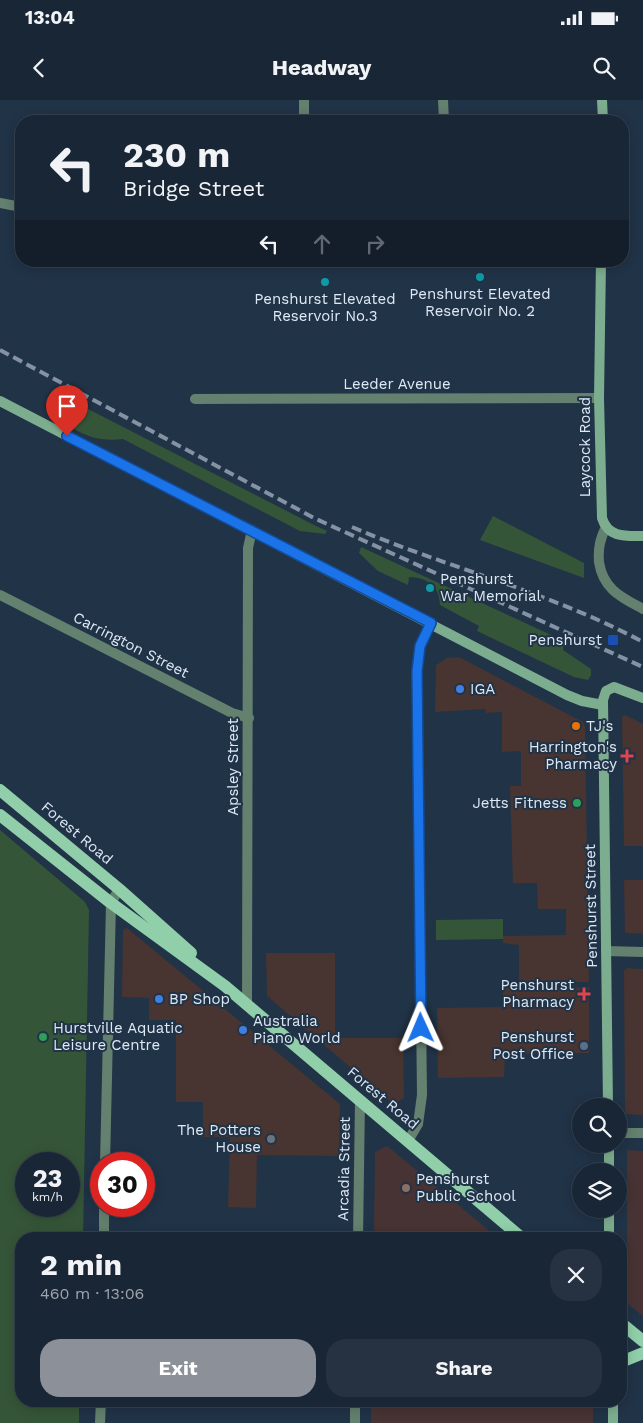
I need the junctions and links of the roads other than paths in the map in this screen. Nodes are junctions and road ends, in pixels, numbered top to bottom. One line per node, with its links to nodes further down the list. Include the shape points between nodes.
1 (304, 100): 4 (street)
2 (444, 100): 5 (street)
3 (602, 100): 6 (main road)
4 (304, 115)
5 (444, 115)
6 (603, 115)
7 (0, 203): 8 (street)
8 (15, 206)
9 (601, 267): 10 (main road, Laycock Road)
10 (599, 398): 11 (street, Leeder Avenue); 13 (main road, Laycock Road, via 600,507)
11 (195, 399)
12 (0, 401): 14 (main road)
13 (606, 527): 15 (main road, via 618,535); 17 (street, via 598,545 603,579 613,591)
14 (252, 530): 18 (main road); 21 (street, Apsley Street, via 248,548)
15 (643, 536)
16 (0, 596): 21 (street, Carrington Street, via 232,713)
17 (643, 609)
18 (431, 623): 20 (main road, via 567,695); 34 (street, via 420,646 417,671 422,1095 418,1124)
19 (643, 698): 20 (main road, via 611,688 605,694)
20 (603, 705): 26 (main road, Penshurst Street)
21 (249, 718): 29 (street, Apsley Street)
22 (0, 790): 24 (main road, Forest Road)
23 (0, 815): 25 (main road, Forest Road)
24 (119, 889): 25 (street); 28 (main road, Forest Road, via 170,932)
25 (111, 903): 28 (main road, Forest Road); 35 (street)
26 (606, 951): 27 (street); 30 (main road, Penshurst Street)
27 (643, 952)
28 (222, 983): 29 (main road, Forest Road)
29 (248, 1005): 31 (main road, Forest Road)
30 (608, 1098)
31 (360, 1100): 34 (main road, Forest Road); 39 (street, Arcadia Street)
32 (627, 1133): 33 (street)
33 (643, 1133)
34 (408, 1141): 40 (main road, Forest Road)
35 (105, 1152)
36 (104, 1217): 38 (street)
37 (609, 1218): 41 (main road)
38 (104, 1232)
39 (358, 1232)
40 (515, 1232)
41 (610, 1232)
42 (627, 1328): 43 (main road)
43 (643, 1341)
44 (643, 1353): 45 (main road)
45 (627, 1360)
46 (101, 1407): 49 (street)
47 (355, 1407): 50 (street)
48 (613, 1407): 51 (main road)
49 (100, 1423)
50 (355, 1423)
51 (613, 1423)

